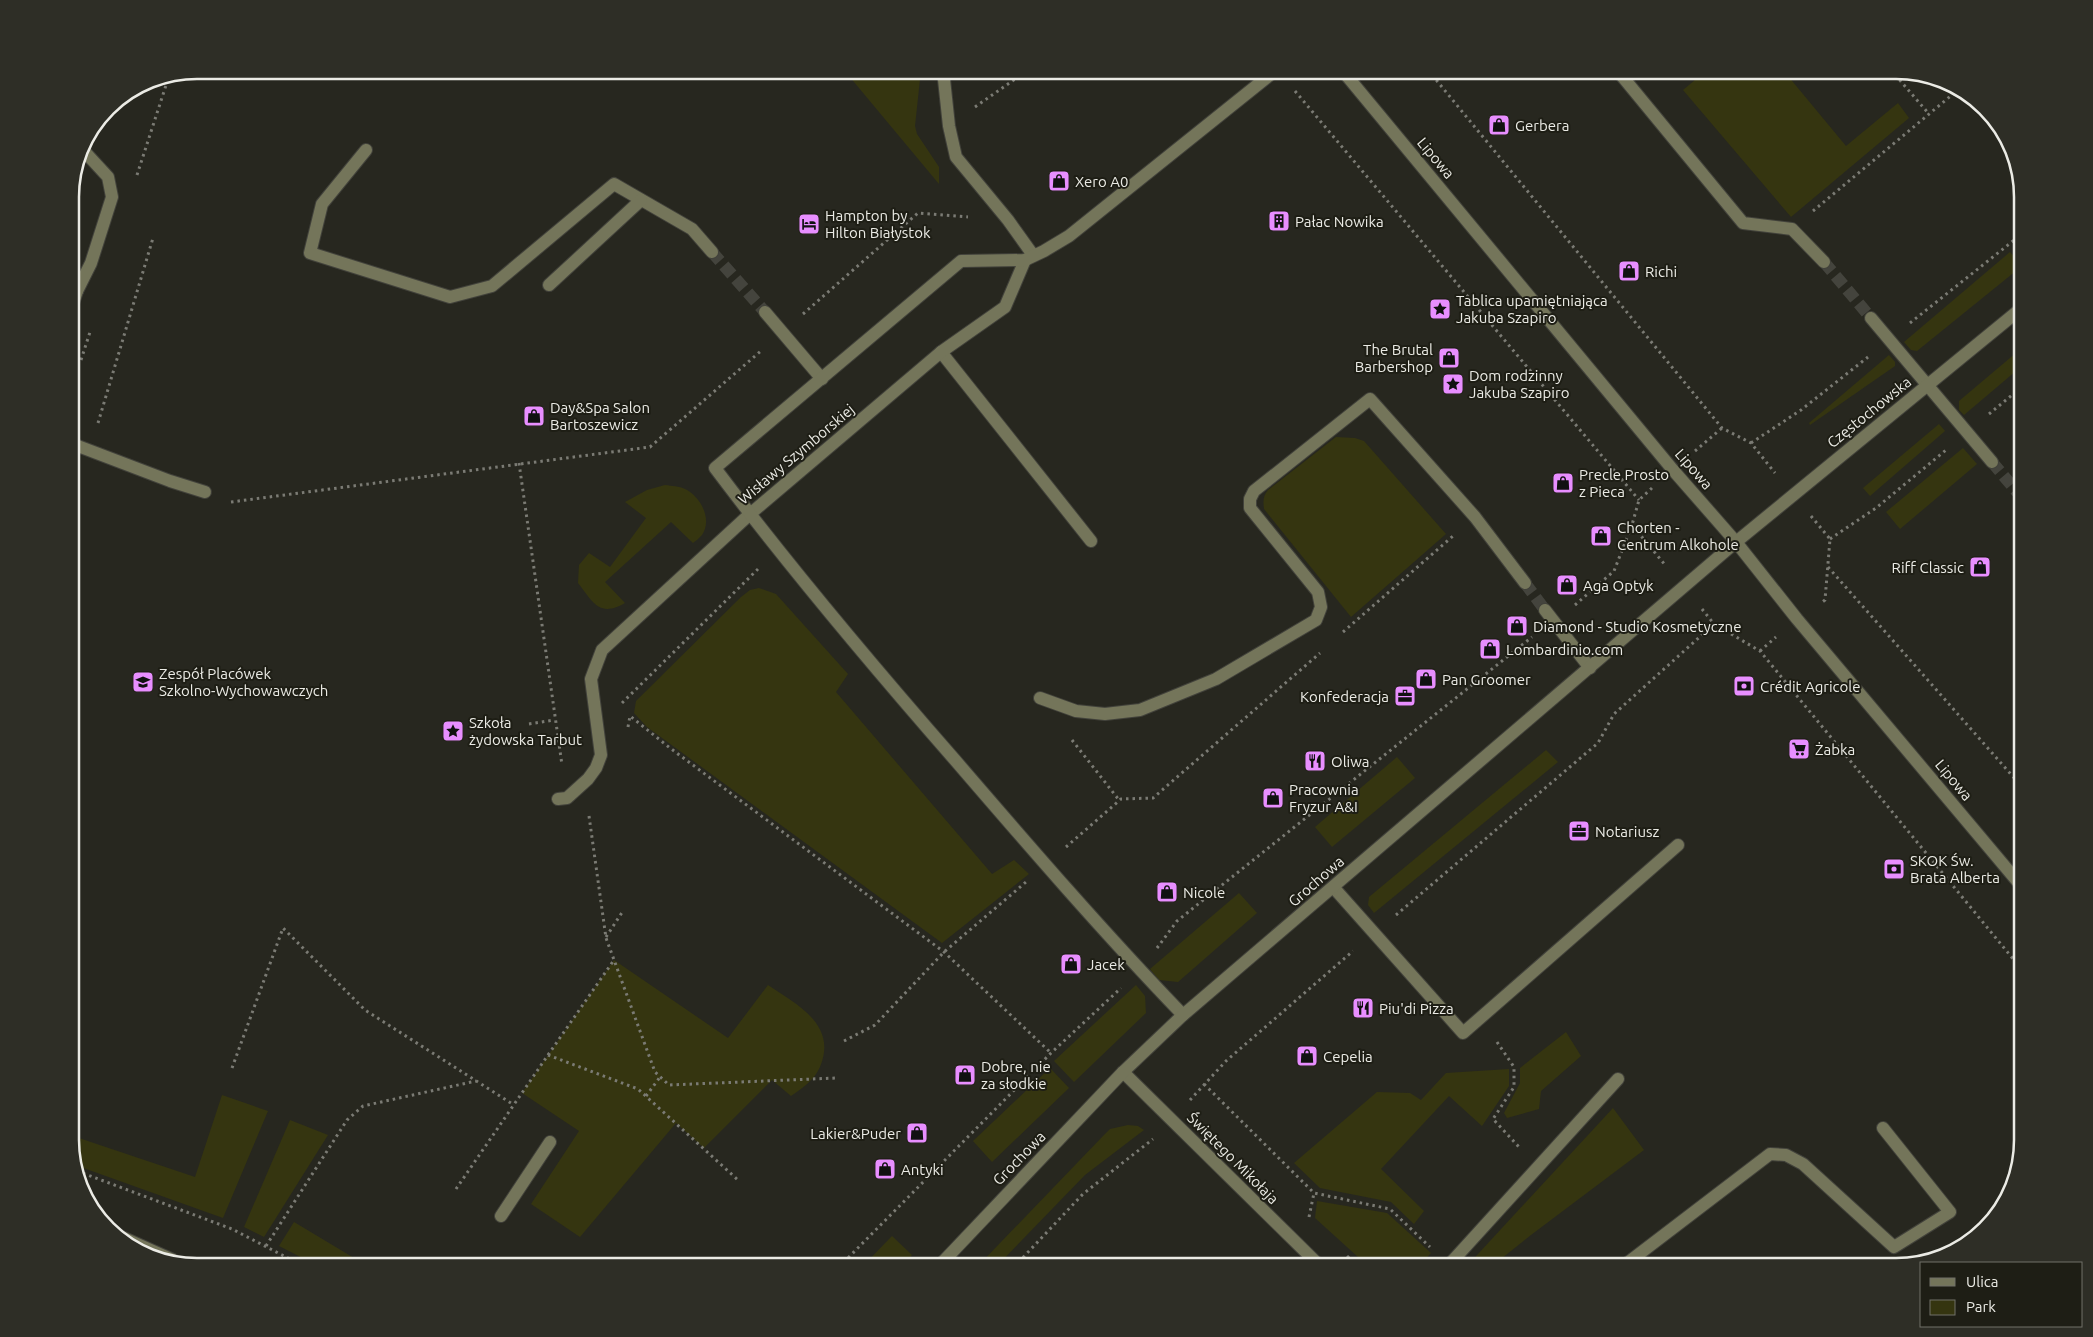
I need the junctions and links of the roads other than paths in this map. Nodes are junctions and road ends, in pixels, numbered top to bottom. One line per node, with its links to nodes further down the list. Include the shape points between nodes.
1 (944, 79): 9 (street, via 956,157 1008,220)
2 (1265, 79): 9 (street, via 1069,236)
3 (1349, 79): 24 (street, Lipowa)
4 (1624, 79): 10 (street, via 1743,222 1792,229)
5 (366, 150): 7 (street, via 322,204 310,253 450,297 492,286 614,184)
6 (87, 154): 11 (street, via 108,178 112,197 91,263)
7 (641, 200): 8 (street, via 692,229); 12 (street)
8 (712, 252)
9 (1029, 258): 16 (street, Wisławy Szymborskiej, via 1005,307); 17 (street, via 962,261)
10 (1824, 262)
11 (79, 282)
12 (549, 284)
13 (765, 312): 17 (street)
14 (2014, 313): 18 (street, Częstochowska)
15 (1871, 318): 18 (street)
16 (942, 352): 22 (street, Wisławy Szymborskiej); 23 (street)
17 (822, 379): 22 (street, via 715,468)
18 (1926, 386): 20 (street); 24 (street, Częstochowska)
19 (79, 446): 21 (street)
20 (1992, 462)
21 (205, 492)
22 (750, 514): 29 (street, Wisławy Szymborskiej, via 602,650 591,679 601,756 596,768); 33 (street, via 867,659 1045,865)
23 (1091, 541)
24 (1736, 542): 27 (street, Grochowa); 31 (street, Lipowa, via 1802,626)
25 (1525, 583): 28 (street, via 1475,517 1370,399 1254,490 1250,499 1250,508 1318,592 1321,607 1316,620 1216,678 1140,710 1106,714 1076,711)
26 (1545, 610): 27 (street)
27 (1590, 668): 32 (street, Grochowa)
28 (1040, 698)
29 (563, 799)
30 (1678, 845): 32 (street, via 1463,1033)
31 (2014, 877)
32 (1334, 888): 33 (street, Grochowa)
33 (1183, 1016): 34 (street, Grochowa)
34 (1124, 1072): 39 (street, Grochowa); 40 (street, Świętego Mikołaja)
35 (1618, 1079): 41 (street)
36 (1883, 1128): 42 (street, via 1950,1212 1894,1247 1804,1164 1786,1155 1770,1154)
37 (550, 1142): 38 (street)
38 (501, 1216)
39 (947, 1258)
40 (1312, 1258)
41 (1454, 1258)
42 (1634, 1258)

